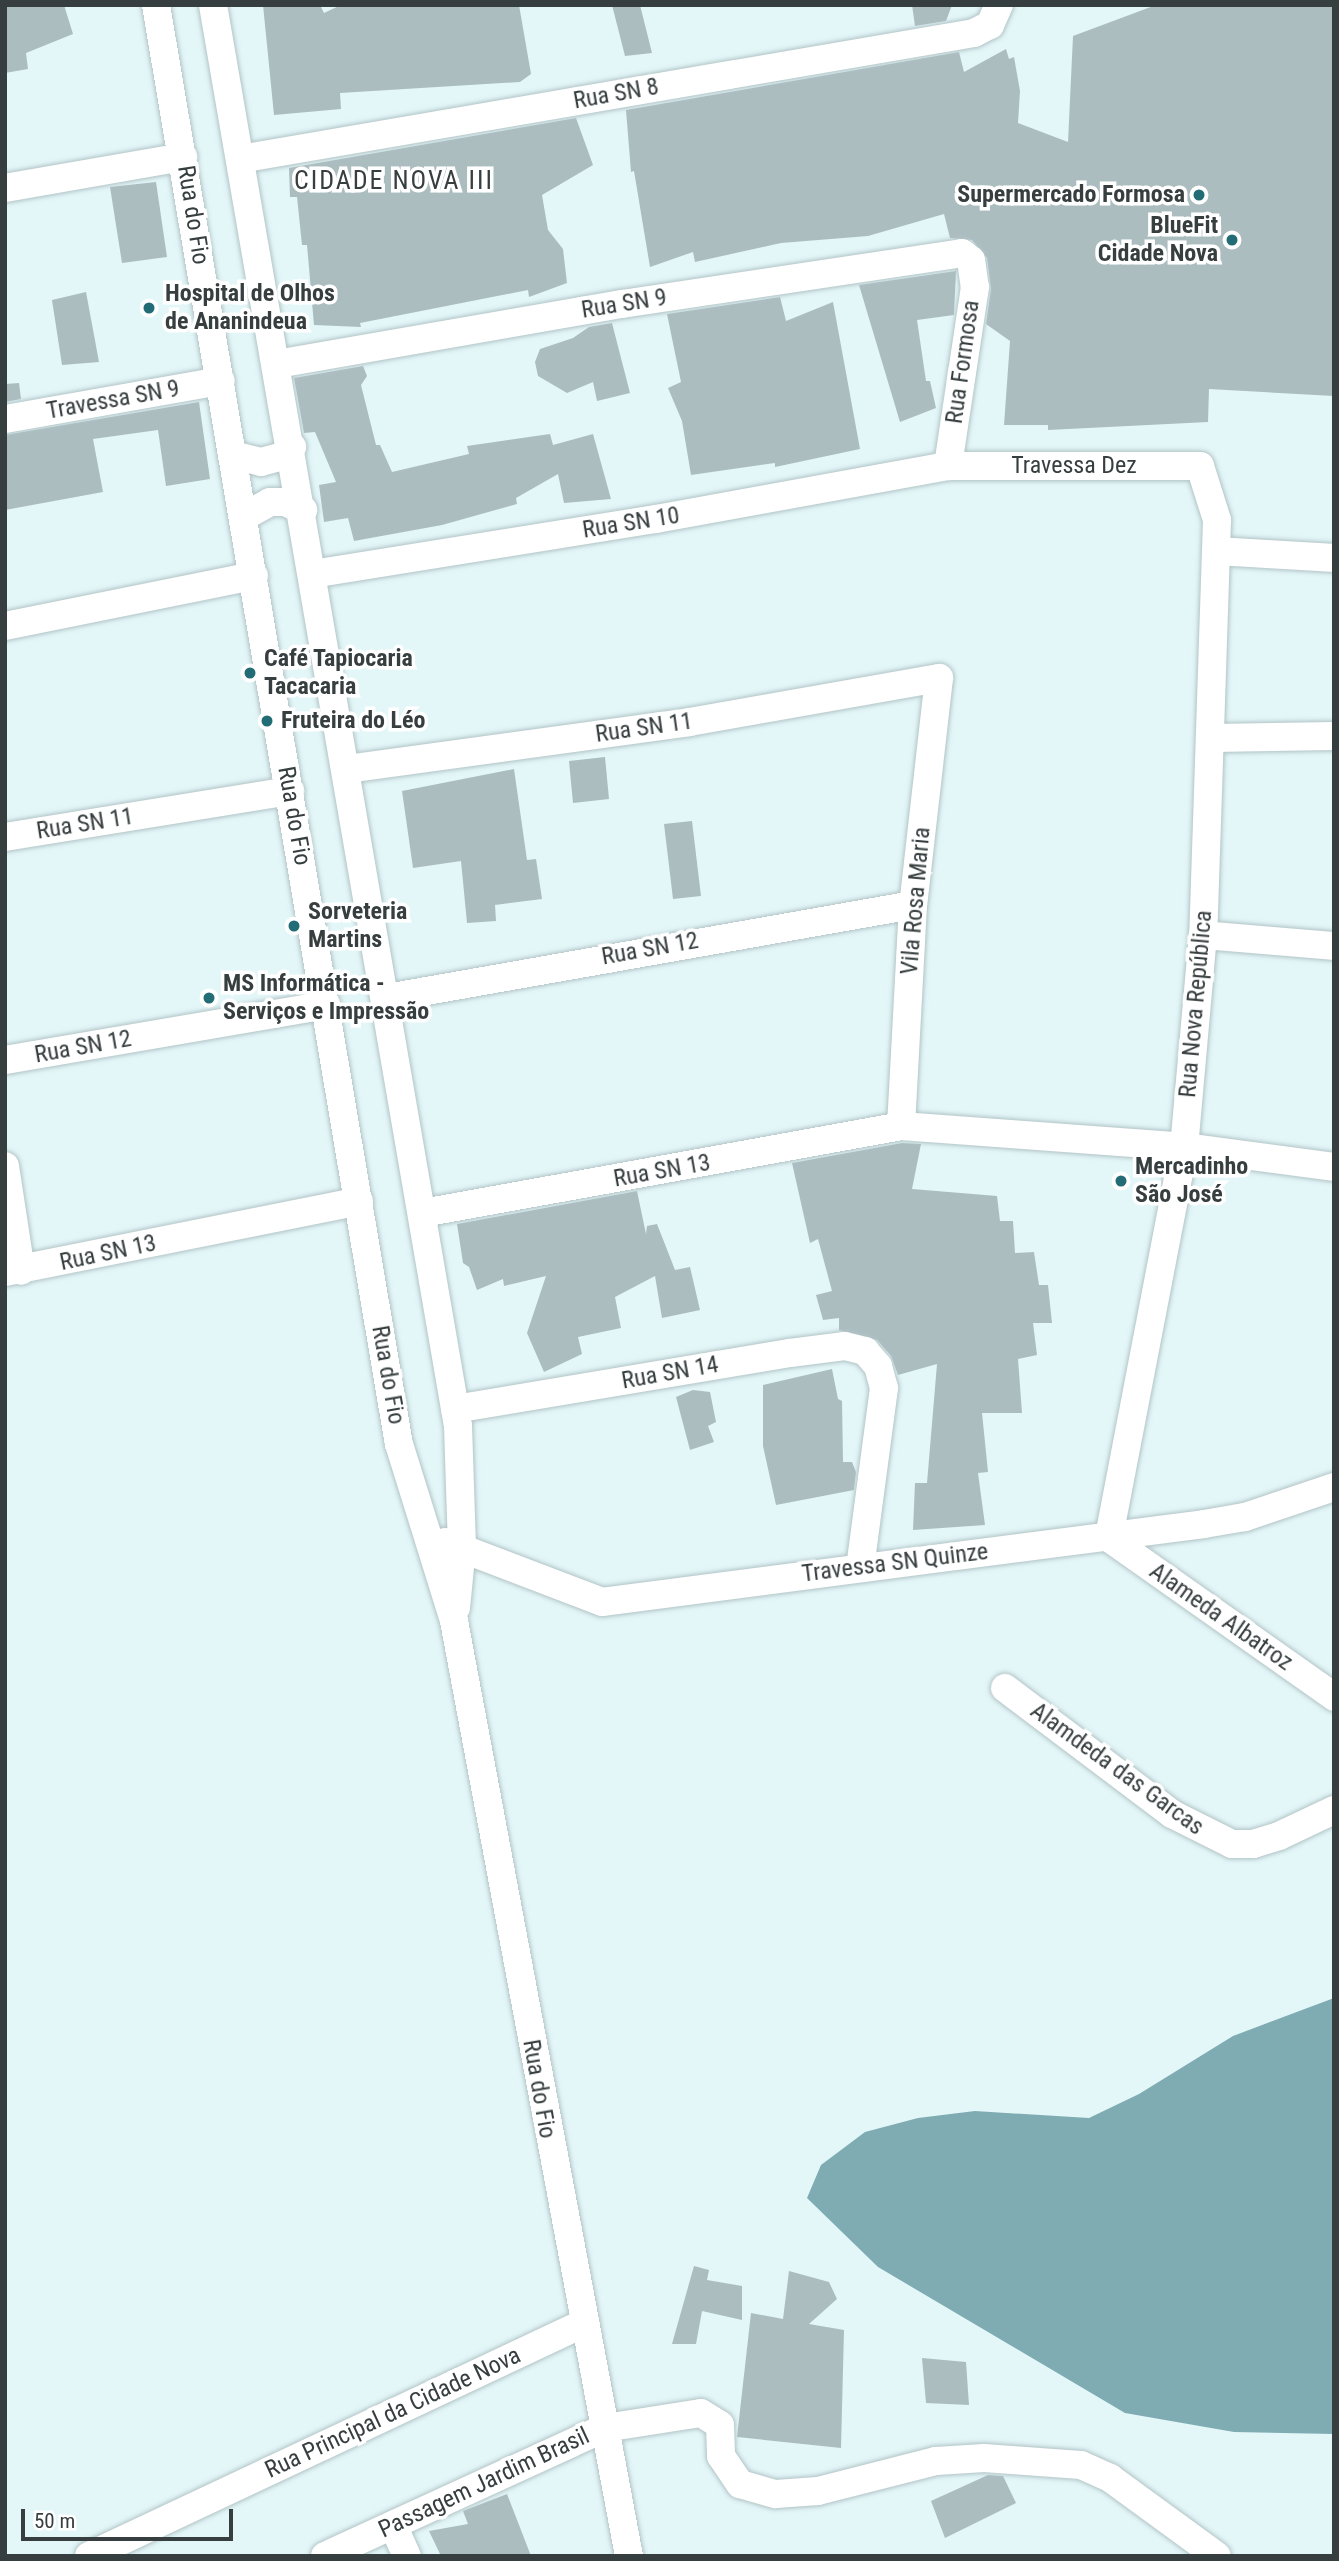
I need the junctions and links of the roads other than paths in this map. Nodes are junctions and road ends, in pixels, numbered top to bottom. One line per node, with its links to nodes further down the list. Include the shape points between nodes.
1 (156, 5): 4 (street, Rua do Fio)
2 (214, 5): 5 (street, Rua do Fio)
3 (994, 15): 5 (street, Rua SN 8, via 974,33)
4 (183, 157): 6 (street); 9 (street, Rua do Fio)
5 (240, 159): 8 (street, Rua do Fio)
6 (5, 188)
7 (971, 260): 8 (street, Rua SN 9, via 951,251); 13 (street, Rua Formosa, via 975,287)
8 (277, 364): 11 (street, Rua do Fio)
9 (221, 381): 10 (street, Travessa SN 9); 12 (street, Rua do Fio)
10 (5, 419)
11 (292, 447): 12 (street, via 283,456 261,462); 15 (street, Rua do Fio)
12 (233, 455): 16 (street, Rua do Fio)
13 (948, 466): 14 (street, Travessa Dez); 19 (street, Rua SN 10)
14 (1200, 466): 17 (street, Rua Nova República, via 1217,520)
15 (303, 510): 16 (street, via 285,502 270,502); 19 (street, Rua do Fio)
16 (243, 517): 20 (street, Rua do Fio)
17 (1217, 551): 18 (street); 24 (street, Rua Nova República)
18 (1334, 558)
19 (312, 574): 25 (street, Rua do Fio)
20 (254, 576): 21 (street); 26 (street, Rua do Fio)
21 (5, 626)
22 (939, 678): 25 (street, Rua SN 11, via 689,722); 28 (street, Vila Rosa Maria)
23 (1334, 736): 24 (street)
24 (1212, 738): 29 (street, Rua Nova República)
25 (347, 769): 31 (street, Rua do Fio)
26 (290, 791): 27 (street, Rua SN 11); 32 (street, Rua do Fio)
27 (5, 837)
28 (913, 905): 31 (street, Rua SN 12); 34 (street, Vila Rosa Maria)
29 (1203, 935): 30 (street); 35 (street, Rua Nova República)
30 (1334, 946)
31 (387, 998): 39 (street, Rua do Fio)
32 (326, 1005): 33 (street, Rua SN 12); 38 (street, Rua do Fio)
33 (5, 1060)
34 (901, 1126): 35 (street, Rua SN 13); 39 (street, Rua SN 13)
35 (1184, 1147): 37 (street, Rua SN 13); 44 (street, Rua Nova República)
36 (5, 1166): 40 (street)
37 (1334, 1167)
38 (359, 1201): 40 (street, Rua SN 13); 43 (street, Rua do Fio, via 400,1444)
39 (423, 1213): 41 (street, Rua do Fio)
40 (13, 1271)
41 (455, 1409): 45 (street, Rua do Fio); 46 (street, Rua SN 14, via 845,1346 865,1351 878,1366 884,1388)
42 (1334, 1487): 44 (street, Travessa SN Quinze, via 1245,1517)
43 (429, 1538): 45 (street, Travessa SN Quinze); 47 (street, Rua do Fio)
44 (1109, 1538): 46 (street, Travessa SN Quinze); 49 (street, Alameda Albatroz)
45 (462, 1546): 46 (street, Travessa SN Quinze, via 602,1602); 47 (street, Rua do Fio)
46 (860, 1567)
47 (454, 1621): 51 (street, Rua do Fio)
48 (1005, 1688): 50 (street, Alamdeda das Garcas, via 1172,1814 1231,1844 1253,1844 1279,1836)
49 (1334, 1697)
50 (1334, 1810)
51 (582, 2324): 52 (street, Rua do Fio); 54 (street, Rua Principal da Cidade Nova)
52 (605, 2428): 53 (street, Passagem Jardim Brasil); 57 (street, Rua do Fio); 58 (street, Passagem Jardim Brasil, via 701,2413 714,2417 720,2425 721,2456 727,2471 740,2484 776,2494 818,2491 936,2461 984,2458 1081,2465 1110,2478)
53 (393, 2525): 55 (street, Passagem Jardim Brasil); 56 (street)
54 (89, 2556)
55 (325, 2556)
56 (407, 2556)
57 (629, 2556)
58 (1217, 2556)

